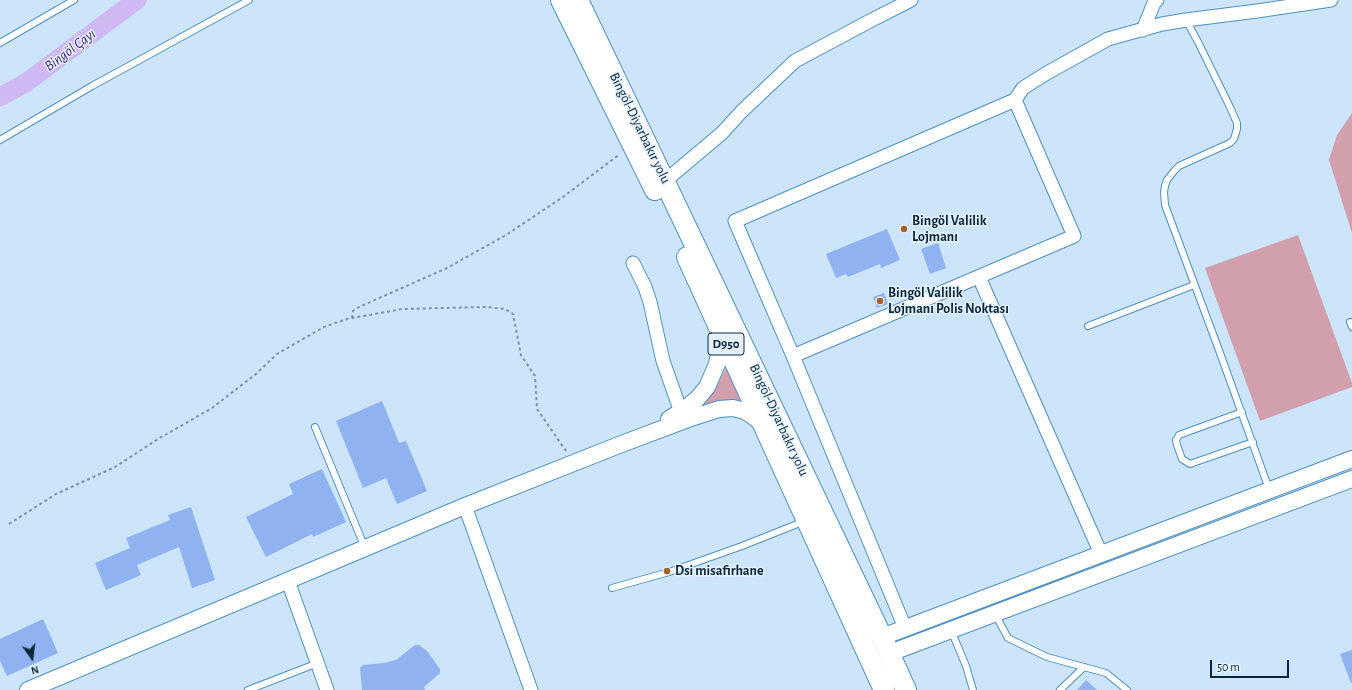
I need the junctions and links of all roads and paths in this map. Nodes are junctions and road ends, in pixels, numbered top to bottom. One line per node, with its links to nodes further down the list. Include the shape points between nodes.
1 (74, 0): 10 (lane)
2 (249, 0): 12 (lane)
3 (561, 0): 13 (main road, Bingöl-Diyarbakır yolu / D950)
4 (578, 0): 14 (main road, Bingöl-Diyarbakır yolu / D950)
5 (911, 0): 14 (street, via 795,62 740,112 722,133)
6 (1157, 0): 9 (street)
7 (1331, 0): 8 (street)
8 (1186, 20): 9 (street); 17 (lane, via 1237,123 1236,134 1230,143 1179,166 1165,186 1165,205)
9 (1143, 30): 11 (street, via 1108,39 1023,88)
10 (0, 43)
11 (1015, 100): 16 (street, via 1074,236); 21 (street, via 735,221)
12 (0, 140)
13 (632, 145): 18 (path, via 563,197 506,235 447,268 359,307 353,311); 20 (main road, Bingöl-Diyarbakır yolu / D950)
14 (665, 181): 42 (main road, Bingöl-Diyarbakır yolu / D950)
15 (632, 263): 22 (street, via 650,302 663,361)
16 (979, 277): 21 (street); 36 (street)
17 (1194, 285): 19 (lane); 23 (lane)
18 (352, 318): 29 (path, via 417,308 486,307 510,311 515,318 521,355 535,376 537,409); 34 (path, via 324,326 277,354 212,408 115,467 56,494)
19 (1088, 326)
20 (721, 333): 22 (street, via 717,364 707,387); 24 (main road, Bingöl-Diyarbakır yolu / D950)
21 (793, 356): 40 (street)
22 (681, 412): 27 (street)
23 (1242, 412): 26 (lane); 26 (lane, via 1179,435 1176,440 1182,459 1190,464)
24 (762, 424): 27 (street, via 745,411 733,408 719,409); 33 (main road, Bingöl-Diyarbakır yolu / D950)
25 (315, 427): 35 (lane)
26 (1253, 442): 31 (lane)
27 (619, 445): 29 (street)
28 (1352, 459): 31 (street)
29 (573, 462): 32 (street)
30 (1352, 479): 39 (street)
31 (1270, 490): 36 (street)
32 (465, 506): 35 (street); 48 (street)
33 (806, 520): 38 (lane, via 669,572); 49 (main road, Bingöl-Diyarbakır yolu / D950)
34 (9, 524)
35 (365, 549): 37 (street)
36 (1101, 554): 40 (street)
37 (288, 581): 43 (street); 45 (street)
38 (612, 588)
39 (995, 614): 41 (street); 44 (lane, via 1008,638 1046,657)
40 (905, 628): 42 (street)
41 (951, 630): 42 (street); 51 (lane)
42 (886, 645): 50 (main road, Bingöl-Diyarbakır yolu / D950)
43 (318, 664): 46 (lane); 47 (street)
44 (1084, 667): 52 (lane); 53 (lane, via 1106,673)
45 (28, 690)
46 (248, 690)
47 (328, 690)
48 (531, 690)
49 (884, 690)
50 (906, 690)
51 (973, 690)
52 (1060, 690)
53 (1127, 690)

